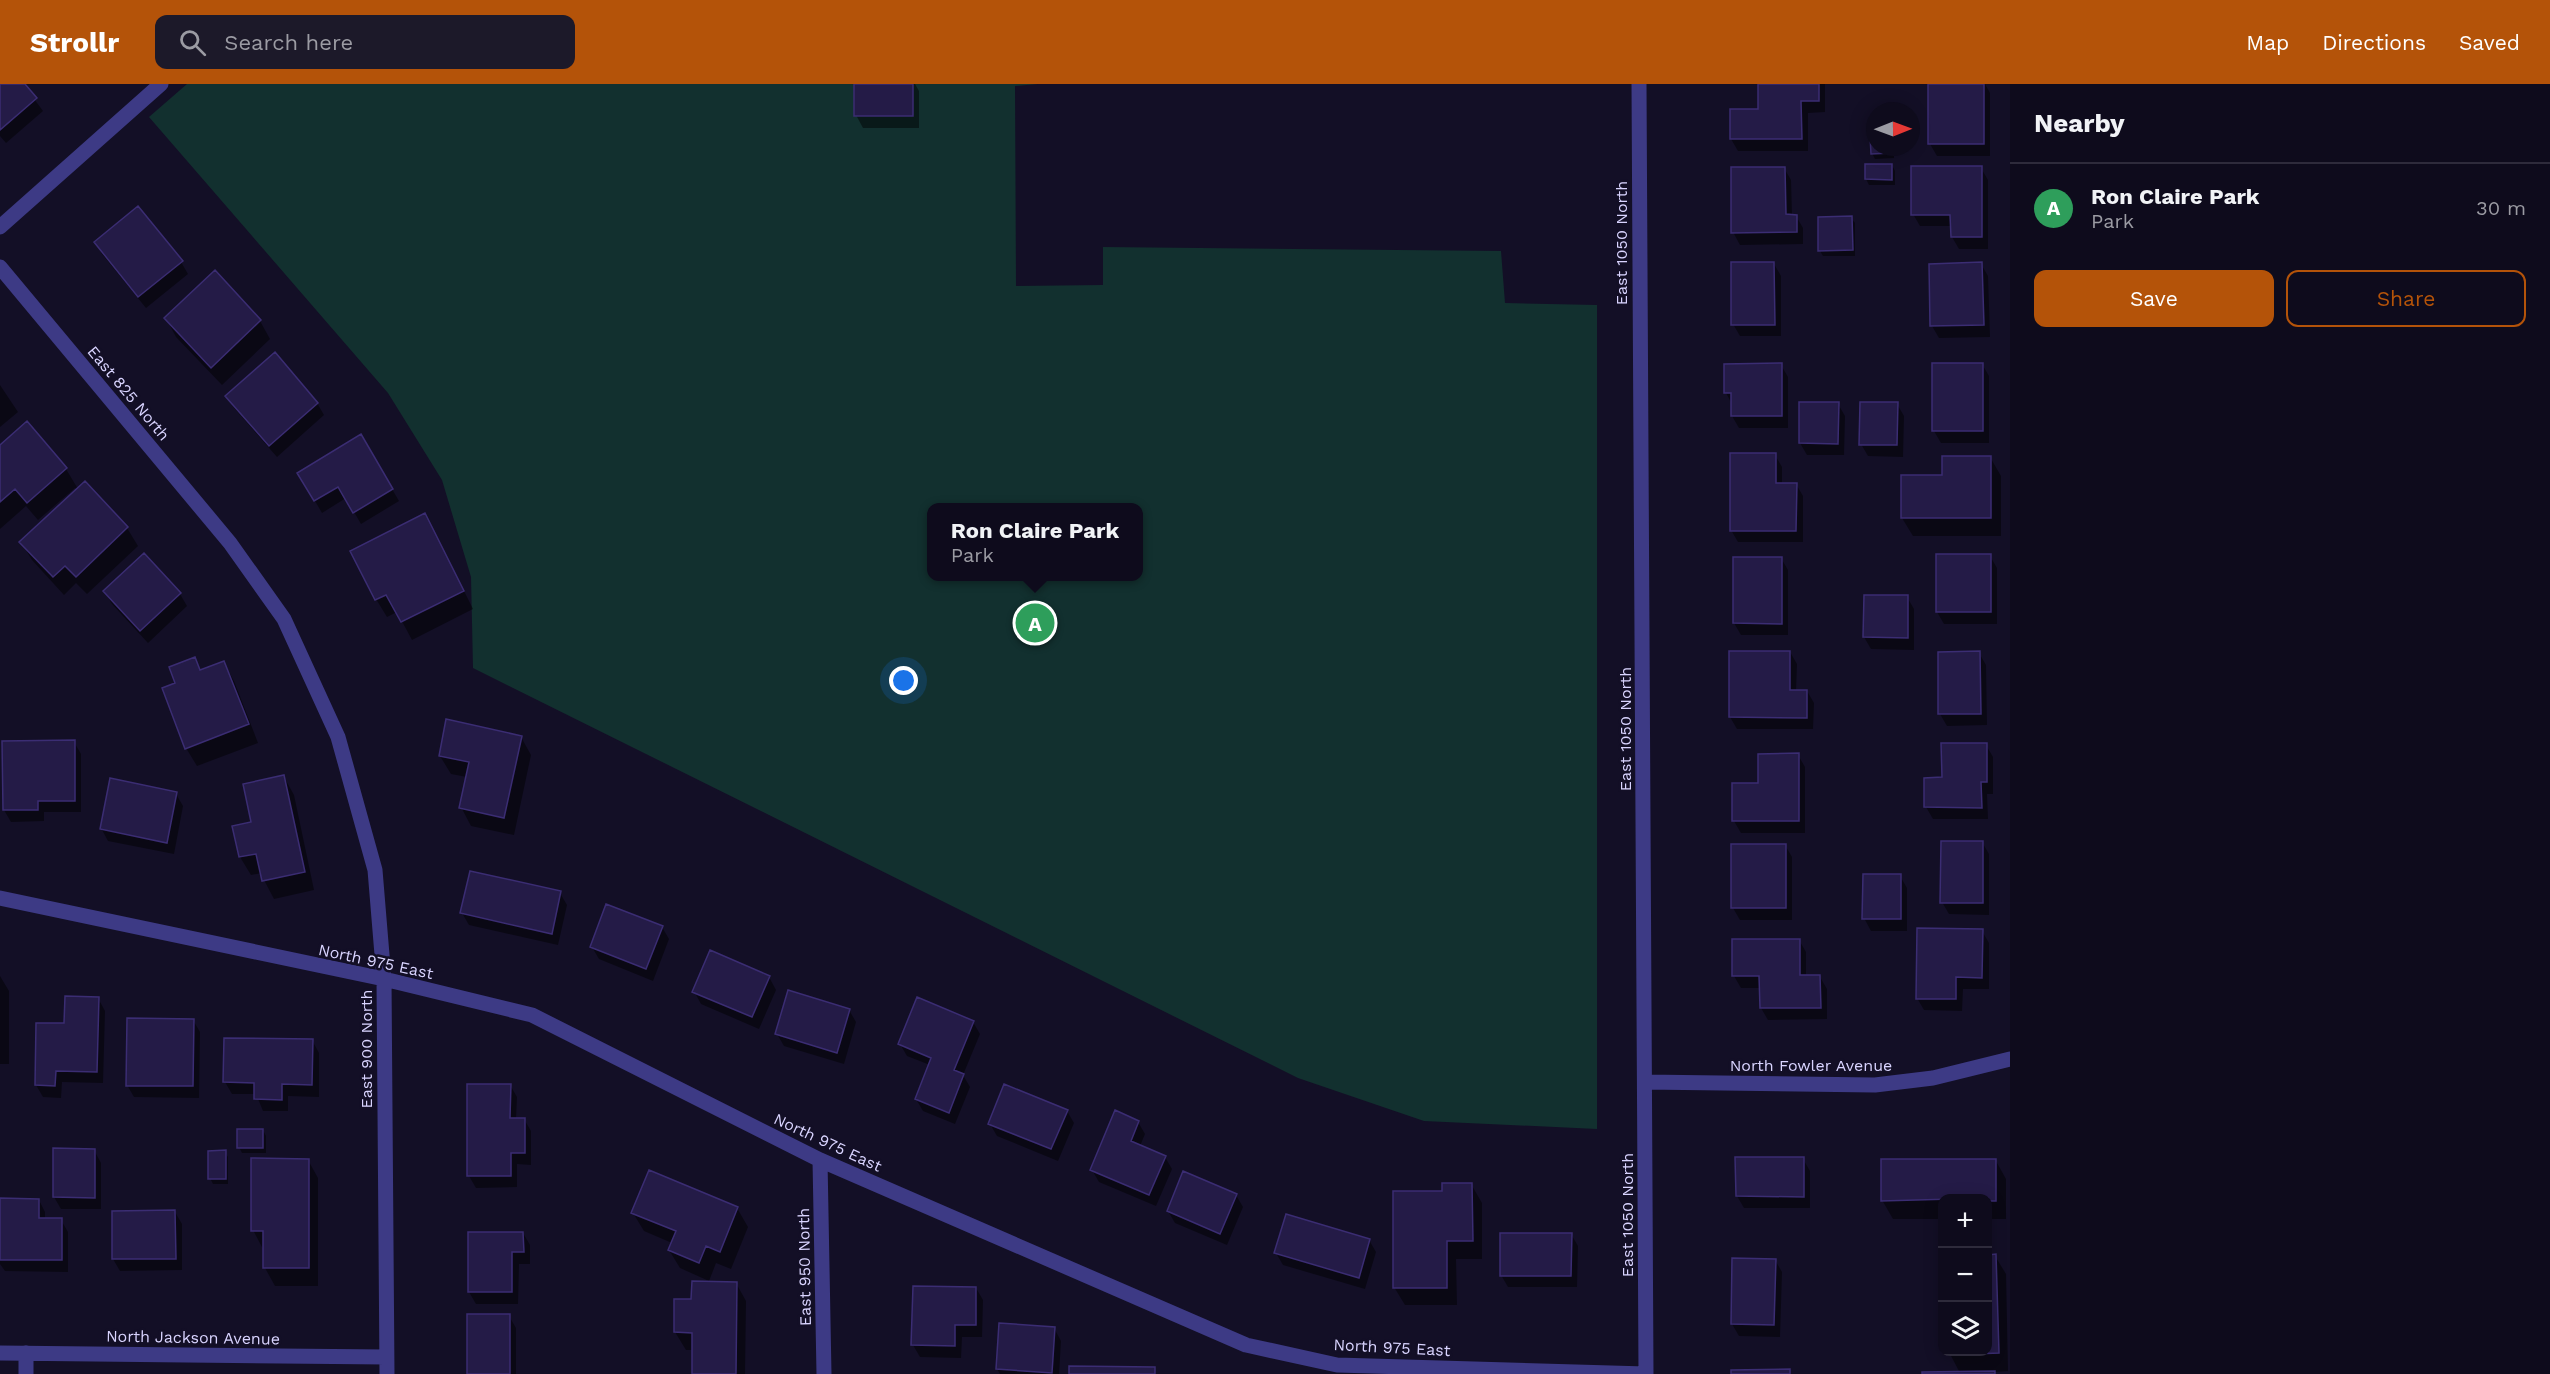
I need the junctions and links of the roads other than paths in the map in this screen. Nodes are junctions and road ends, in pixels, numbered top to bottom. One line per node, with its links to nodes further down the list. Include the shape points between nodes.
1 (161, 84): 3 (street)
2 (1639, 84): 9 (street, East 1050 North)
3 (0, 227)
4 (0, 267): 5 (street, East 825 North)
5 (230, 543): 7 (street, East 900 North, via 284,619 338,737 375,870)
6 (0, 898): 7 (street, North 975 East)
7 (384, 979): 10 (street, North 975 East, via 532,1015); 13 (street, East 900 North)
8 (2010, 1059): 9 (street, North Fowler Avenue, via 1933,1078 1875,1085)
9 (1645, 1082): 17 (street, East 1050 North)
10 (820, 1160): 16 (street, East 950 North); 17 (street, North 975 East, via 1246,1345 1337,1365)
11 (0, 1353): 12 (street, North Jackson Avenue)
12 (26, 1353): 13 (street, North Jackson Avenue); 14 (street)
13 (386, 1357): 15 (street, East 900 North)
14 (26, 1374)
15 (387, 1374)
16 (824, 1374)
17 (1646, 1374)

